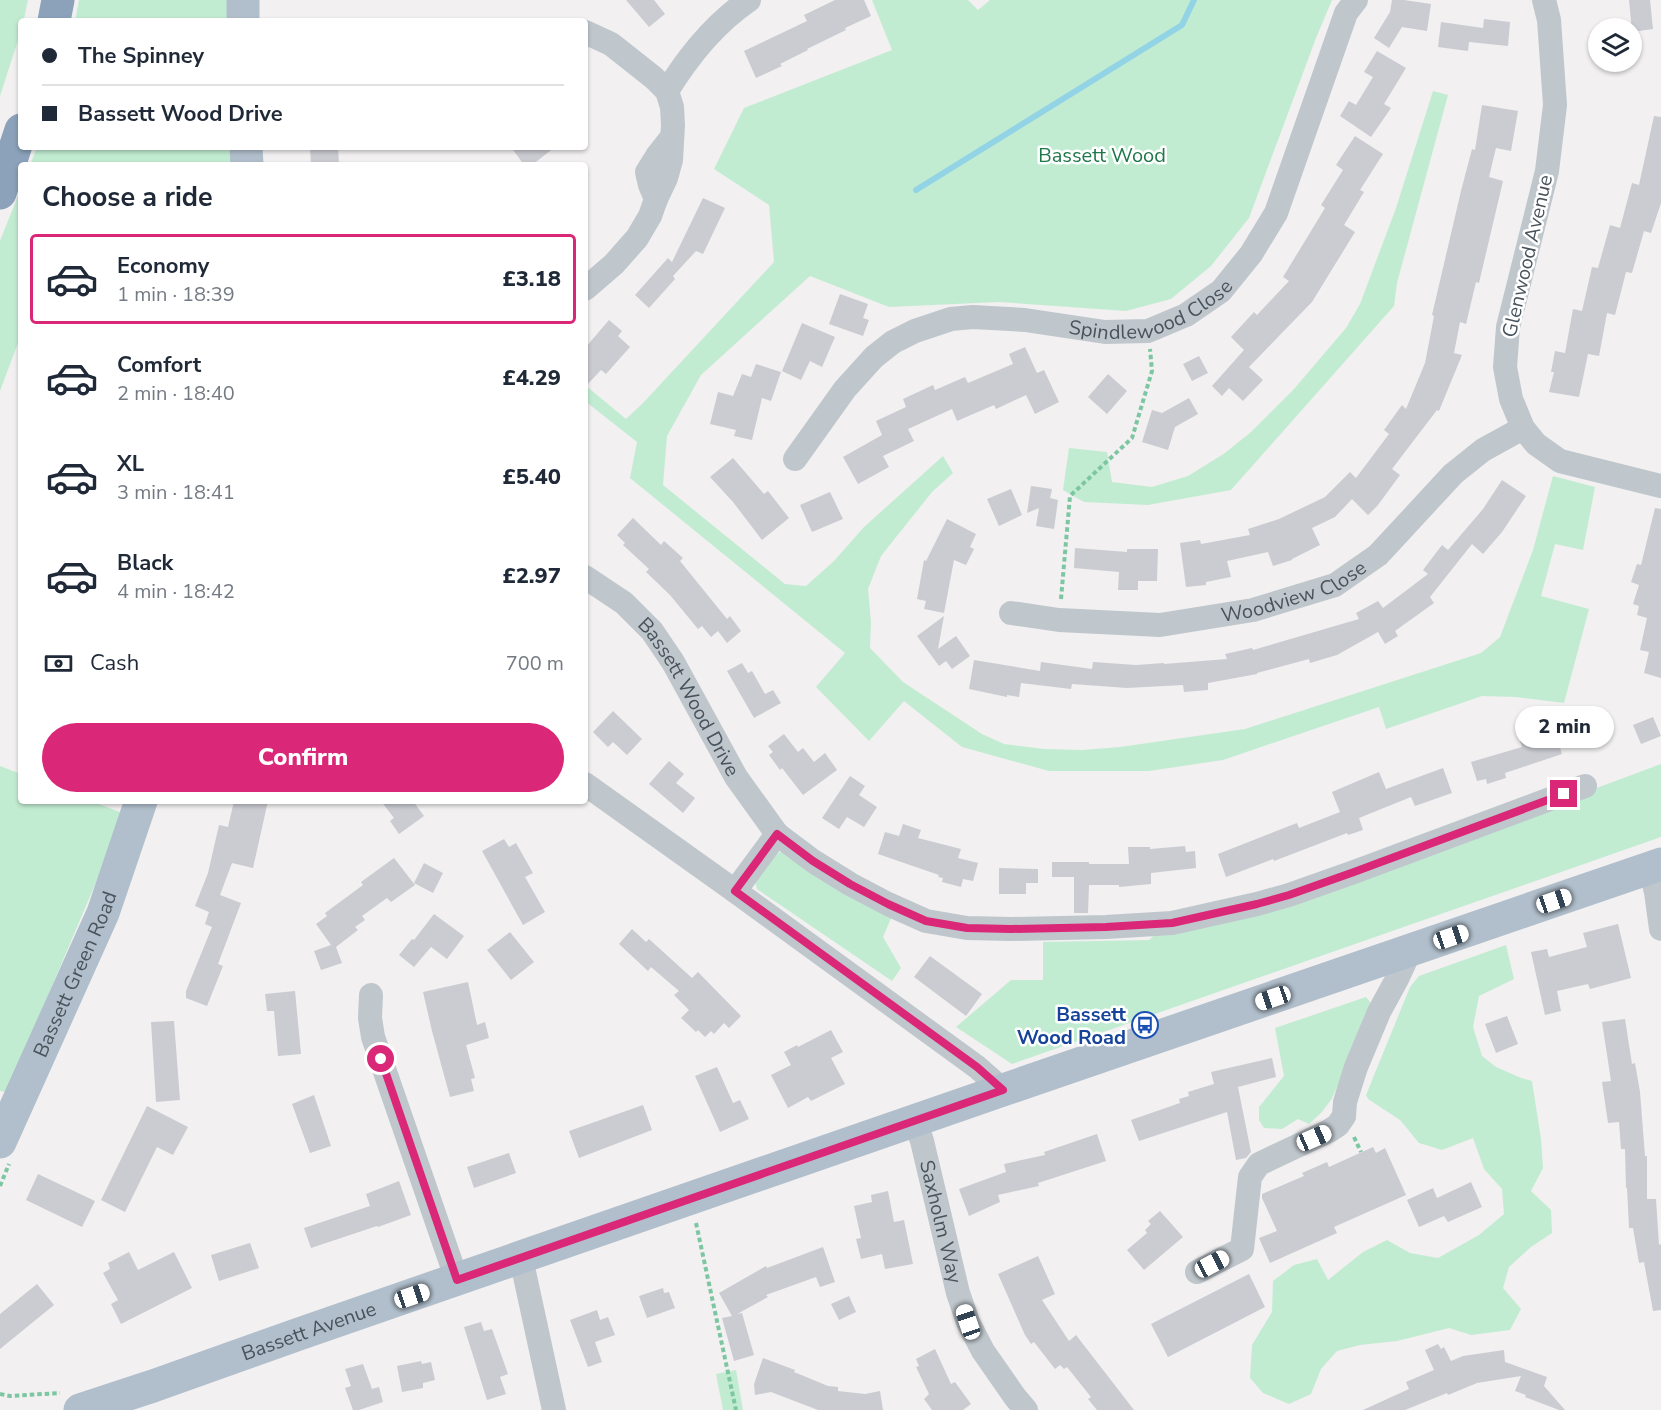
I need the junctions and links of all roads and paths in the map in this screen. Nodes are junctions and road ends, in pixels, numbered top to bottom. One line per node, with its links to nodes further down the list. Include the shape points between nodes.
1 (58, 0): 6 (highway)
2 (243, 0): 7 (main road)
3 (749, 0): 9 (street, via 717,25 686,60)
4 (1356, 0): 13 (street, Spindlewood Close, via 1346,13 1276,213 1251,254 1221,291 1186,315)
5 (1544, 0): 14 (street, Glenwood Avenue, via 1555,105 1547,171 1508,327 1505,367 1511,399)
6 (55, 18)
7 (243, 18)
8 (588, 33): 9 (street, via 611,44)
9 (667, 91): 12 (street, via 673,125 666,178 637,238)
10 (18, 139): 11 (highway)
11 (0, 193)
12 (588, 286)
13 (1148, 331): 15 (street, Spindlewood Close, via 1105,332 1025,320 951,319 915,331 874,357); 19 (path, via 1152,371 1132,438 1070,495)
14 (1523, 428): 16 (street, Glenwood Avenue, via 1536,444 1560,461); 19 (street, Woodview Close, via 1483,450 1453,474 1378,555 1335,585 1253,610 1160,625)
15 (797, 443)
16 (1661, 486)
17 (588, 578): 23 (street, Bassett Wood Drive, via 624,603 652,631 736,777)
18 (1011, 613): 19 (street, Woodview Close)
19 (1059, 620)
20 (588, 786): 25 (street)
21 (1585, 786): 23 (street, Bassett Wood Drive, via 1289,895 1172,923 1106,927 967,928 926,921 850,884)
22 (140, 804): 34 (main road, Bassett Green Road, via 103,913)
23 (777, 834): 25 (street)
24 (1656, 866): 26 (street); 27 (main road, Bassett Avenue)
25 (735, 891): 31 (street)
26 (1661, 928)
27 (1410, 951): 28 (main road, Bassett Avenue); 30 (street)
28 (1358, 969): 30 (street, via 1374,988); 31 (main road, Bassett Avenue)
29 (371, 994): 39 (street, via 373,1037)
30 (1379, 1012): 33 (street, via 1345,1101)
31 (1003, 1090): 32 (main road, Bassett Avenue)
32 (915, 1121): 37 (main road, Bassett Avenue); 43 (street, Saxholm Way, via 968,1322 983,1351)
33 (1353, 1125): 35 (path); 38 (street, via 1338,1125 1259,1164 1250,1177 1248,1256)
34 (0, 1142)
35 (1361, 1152)
36 (696, 1221): 42 (path)
37 (521, 1258): 39 (main road, Bassett Avenue); 41 (street)
38 (1197, 1272)
39 (457, 1280): 40 (main road, Bassett Avenue)
40 (80, 1410)
41 (554, 1410)
42 (736, 1410)
43 (1026, 1410)

